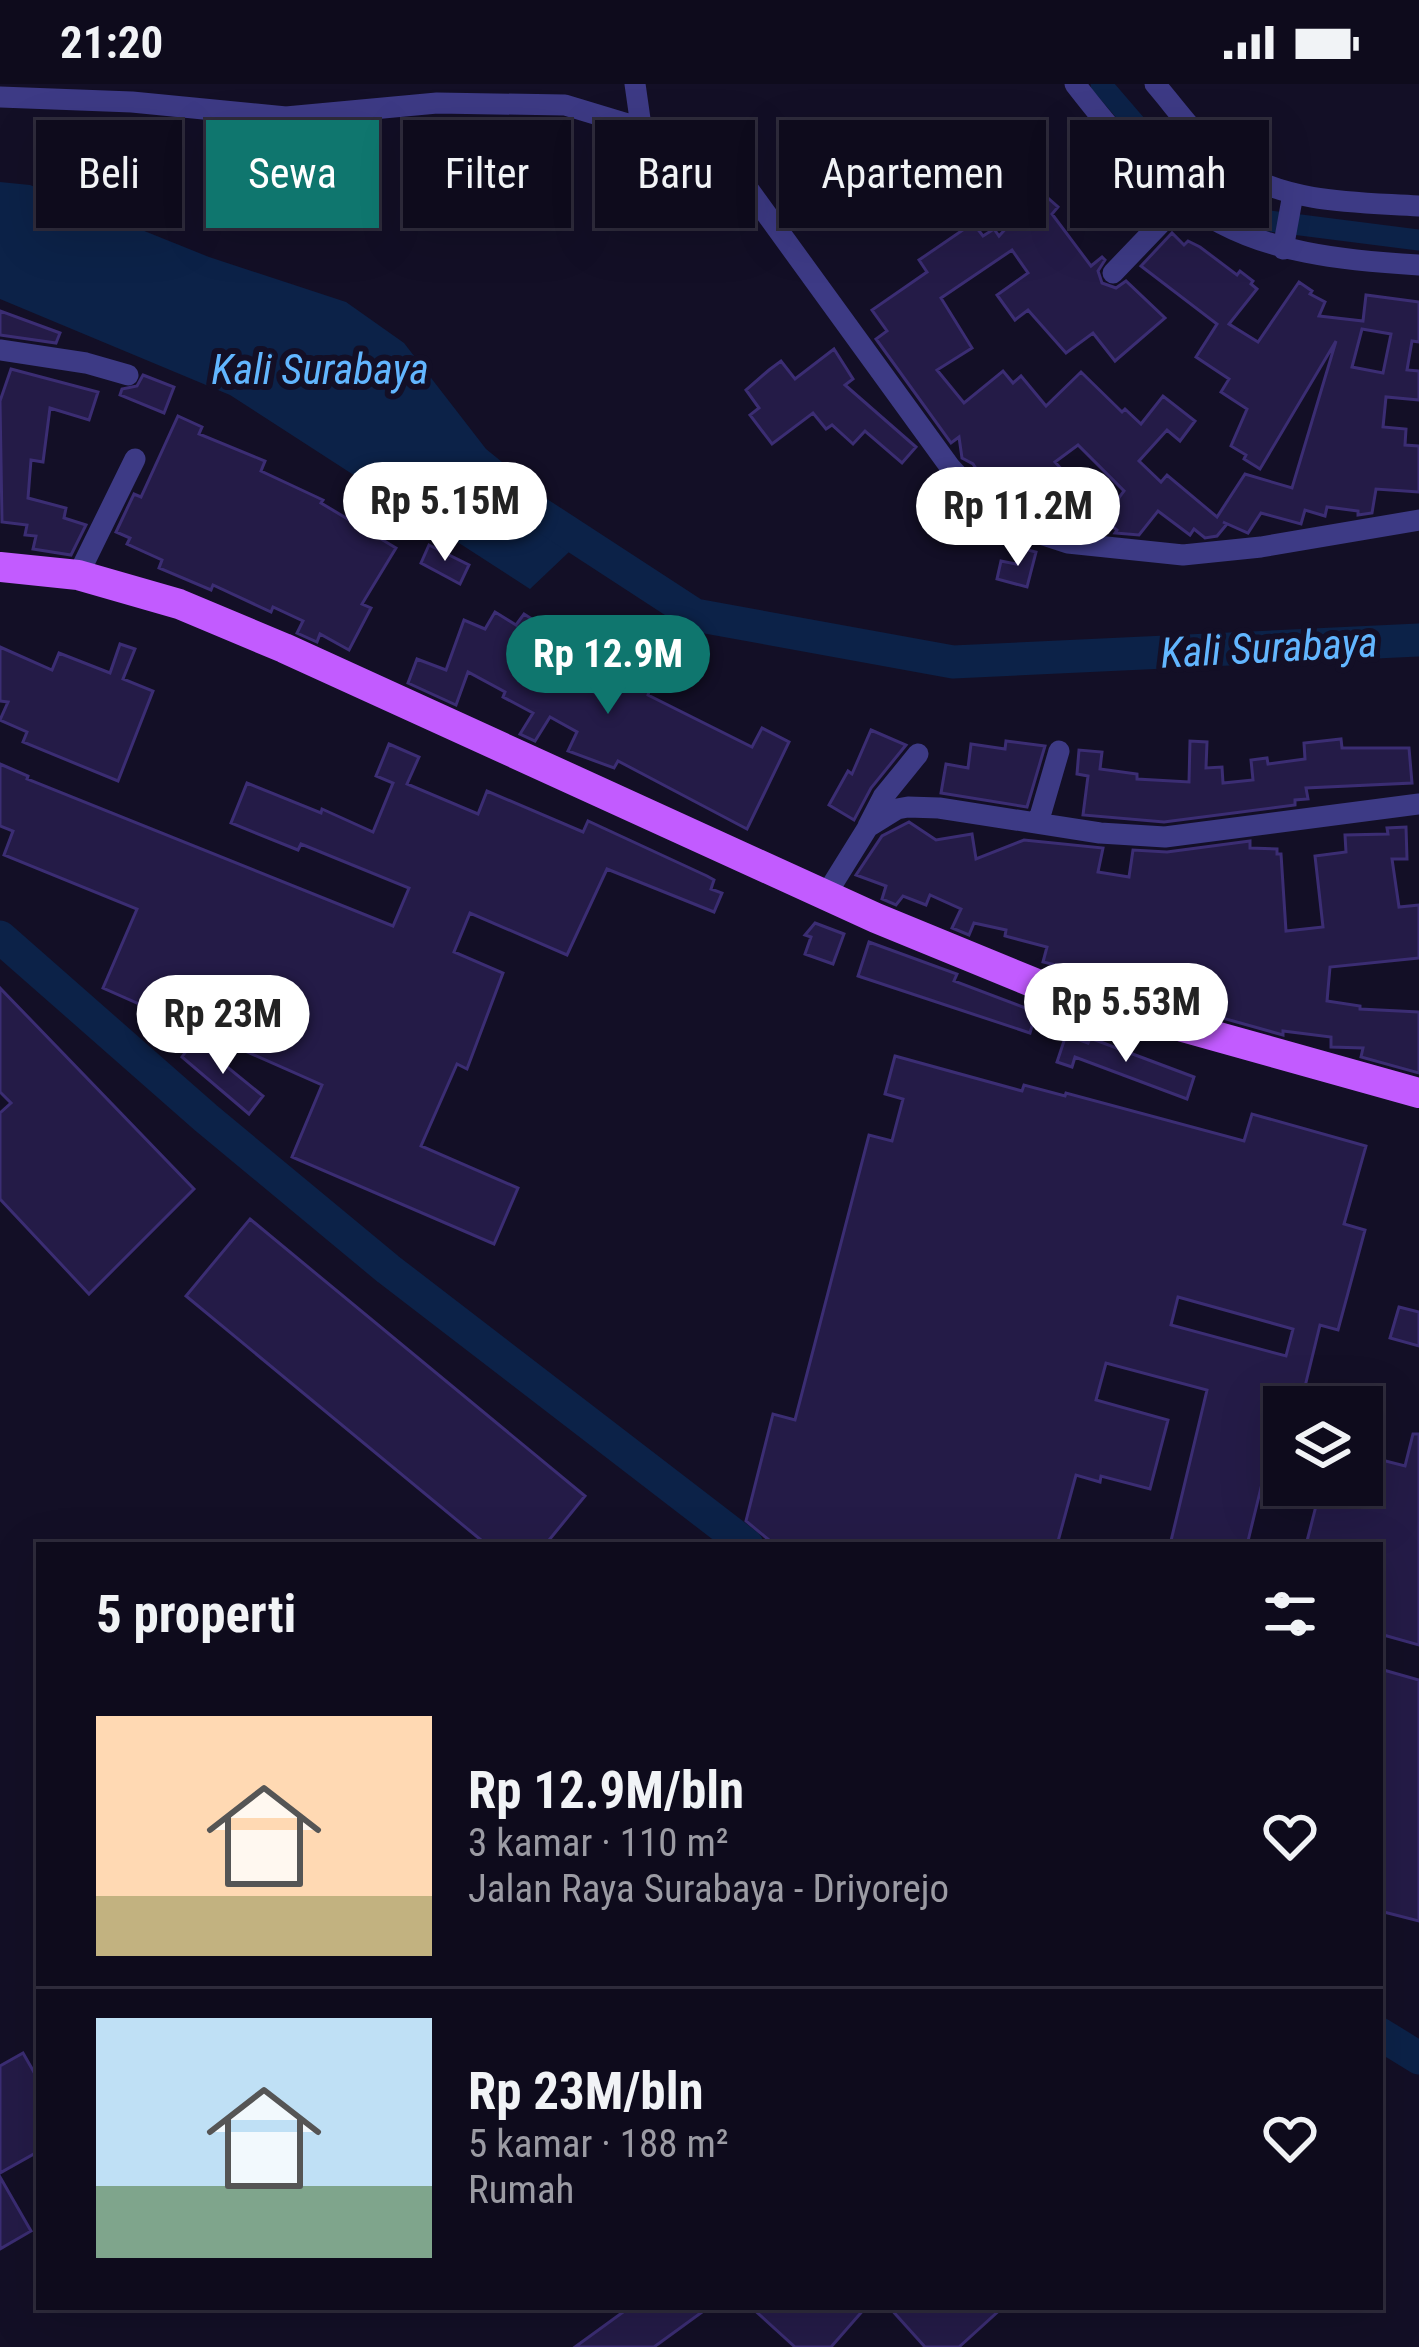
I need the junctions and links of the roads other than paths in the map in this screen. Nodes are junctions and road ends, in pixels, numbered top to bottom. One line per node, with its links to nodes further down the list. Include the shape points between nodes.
1 (635, 84): 8 (street)
2 (1075, 84): 9 (street)
3 (1155, 84): 11 (street, via 1210,148)
4 (0, 97): 5 (street)
5 (256, 115): 6 (street); 7 (street, via 521,102)
6 (255, 120)
7 (619, 120)
8 (640, 120)
9 (1105, 120)
10 (755, 198): 21 (street, via 950,467 991,512 1022,528 1068,543 1184,555)
11 (1293, 200): 12 (street); 15 (street)
12 (1419, 206)
13 (1156, 228): 17 (street)
14 (1228, 228): 15 (street)
15 (1284, 245): 16 (street, via 1348,261)
16 (1419, 265)
17 (1113, 274)
18 (0, 350): 19 (street)
19 (128, 375)
20 (135, 459): 23 (street)
21 (1419, 520)
22 (0, 567): 23 (main road)
23 (78, 575): 29 (main road, via 179,604 284,648)
24 (1059, 752): 27 (street)
25 (918, 754): 28 (street)
26 (1419, 804): 27 (street, via 1166,836)
27 (1038, 823): 28 (street, via 920,807 897,809)
28 (868, 827): 29 (street)
29 (827, 893): 30 (main road, via 1054,991)
30 (1419, 1093)

